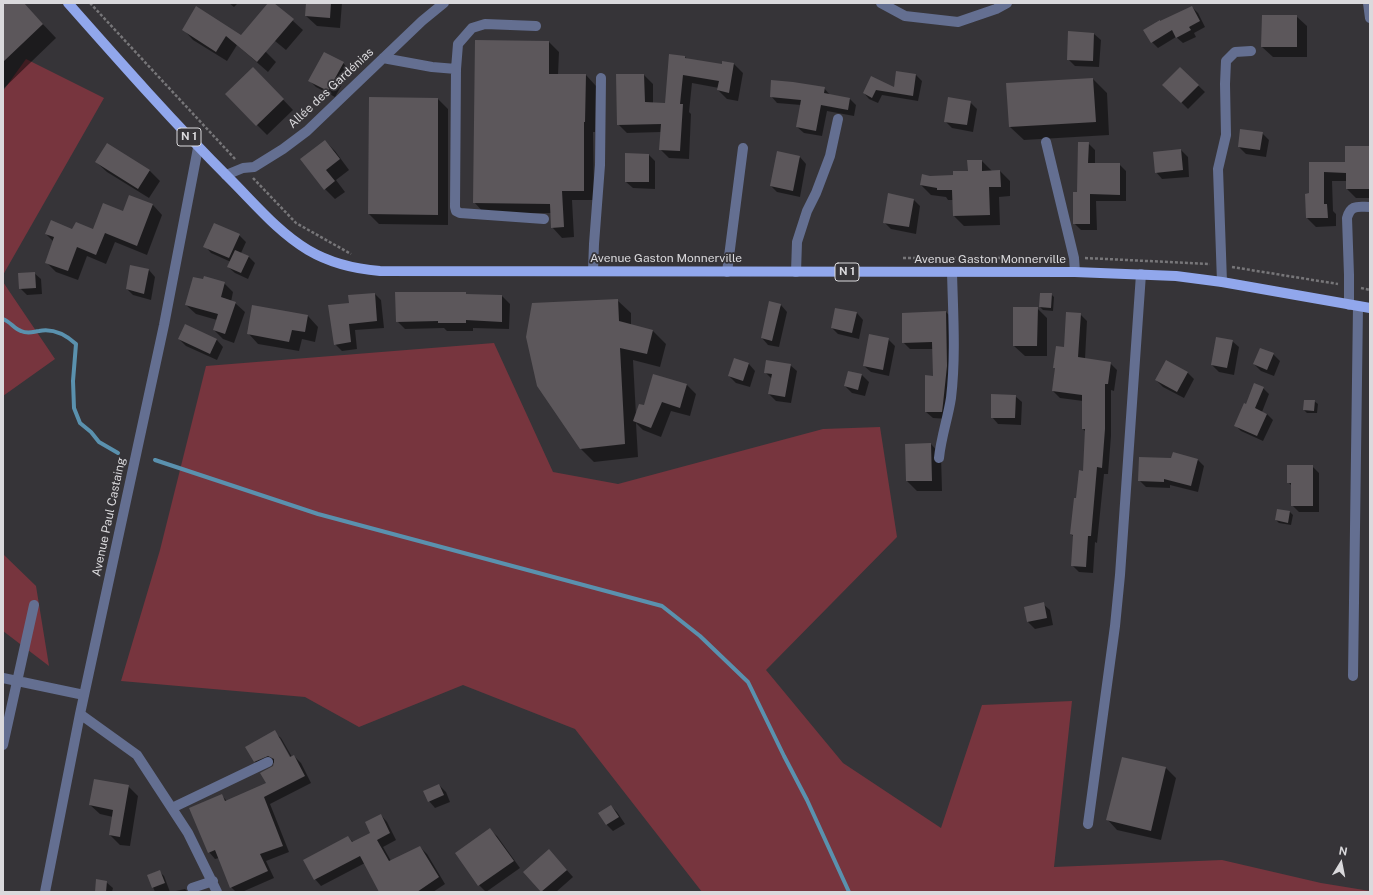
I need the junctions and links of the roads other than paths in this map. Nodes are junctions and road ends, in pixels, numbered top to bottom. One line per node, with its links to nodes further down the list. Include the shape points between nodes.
1 (68, 3): 14 (main road, Avenue Gaston Monnerville / N 1)
2 (444, 3): 9 (street, Allée des Gardénias)
3 (881, 3): 4 (street, via 905,16 958,22 996,10)
4 (1006, 3)
5 (1368, 3): 6 (street)
6 (1370, 18)
7 (536, 26): 10 (street, via 485,24 472,28 458,44)
8 (1250, 51): 25 (street, via 1235,52 1226,61 1226,135 1218,169)
9 (383, 58): 10 (street); 16 (street, Allée des Gardénias, via 307,131 283,149 254,167 243,168)
10 (456, 69): 18 (street, via 456,211)
11 (601, 78): 19 (street, via 600,165)
12 (838, 119): 21 (street, via 830,156 796,242)
13 (1046, 142): 23 (street, via 1074,258)
14 (198, 148): 16 (main road, Avenue Gaston Monnerville / N 1); 33 (street, Avenue Paul Castaing, via 164,325)
15 (743, 148): 20 (street)
16 (226, 175): 19 (main road, Avenue Gaston Monnerville / N 1, via 294,241 322,258 342,265 380,271)
17 (1370, 207): 26 (street, via 1354,207 1347,218)
18 (544, 219)
19 (593, 271): 20 (main road, Avenue Gaston Monnerville / N 1)
20 (727, 272): 21 (main road, Avenue Gaston Monnerville / N 1)
21 (796, 272): 22 (main road, Avenue Gaston Monnerville / N 1)
22 (952, 272): 23 (main road, Avenue Gaston Monnerville / N 1); 28 (street, via 951,398)
23 (1075, 272): 24 (main road, Avenue Gaston Monnerville / N 1)
24 (1141, 274): 25 (main road, Avenue Gaston Monnerville / N 1); 38 (street, via 1120,575)
25 (1222, 282): 26 (main road, Avenue Gaston Monnerville / N 1)
26 (1353, 306): 27 (main road, Avenue Gaston Monnerville / N 1); 30 (street)
27 (1370, 308)
28 (939, 458)
29 (34, 605): 32 (street)
30 (1353, 676)
31 (3, 678): 32 (street)
32 (17, 681): 33 (street); 35 (street)
33 (84, 695): 34 (street, Avenue Paul Castaing)
34 (80, 714): 37 (street, via 137,756); 41 (street, Avenue Paul Castaing)
35 (3, 745)
36 (268, 762): 37 (street)
37 (172, 808): 39 (street)
38 (1088, 824)
39 (213, 881): 40 (street); 42 (street)
40 (192, 888)
41 (45, 892)
42 (217, 892)

